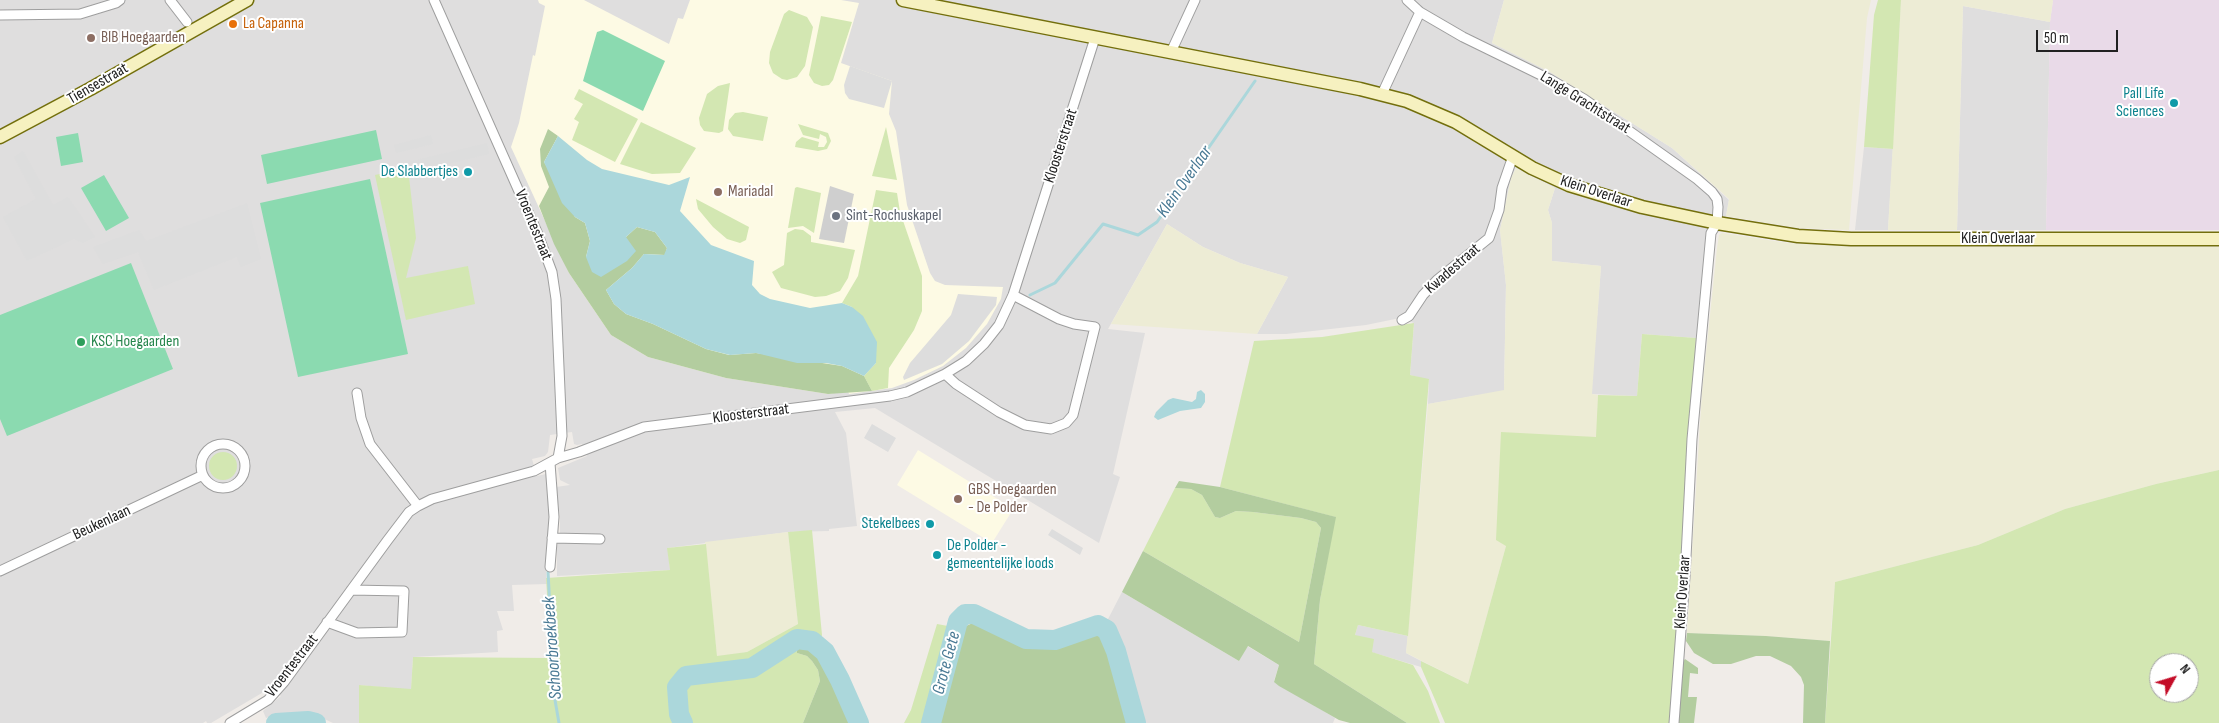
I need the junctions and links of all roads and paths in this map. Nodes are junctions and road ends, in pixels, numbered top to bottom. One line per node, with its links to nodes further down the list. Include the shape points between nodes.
1 (120, 0): 9 (street, via 80,14)
2 (170, 0): 10 (street)
3 (247, 0): 14 (main road, Tiensestraat)
4 (434, 0): 22 (street, Vroentestraat, via 552,272 562,436)
5 (902, 0): 11 (main road, Klein Overlaar)
6 (1195, 0): 12 (street)
7 (1408, 0): 8 (street, Lange Grachtstraat)
8 (1420, 12): 13 (street); 16 (street, Lange Grachtstraat, via 1552,80 1615,121 1712,192 1718,207)
9 (0, 15)
10 (187, 22)
11 (1096, 38): 12 (main road, Klein Overlaar); 18 (street, Kloosterstraat)
12 (1172, 52): 13 (main road, Klein Overlaar)
13 (1382, 94): 15 (main road, Klein Overlaar, via 1456,122)
14 (0, 137)
15 (1512, 156): 16 (main road, Klein Overlaar, via 1569,185 1642,207); 19 (street, Kwadestraat, via 1489,238 1437,280 1409,316)
16 (1717, 223): 17 (main road, Klein Overlaar, via 1798,236 1850,239); 32 (street, Klein Overlaar, via 1711,233 1692,439)
17 (2219, 238)
18 (1013, 295): 20 (street, Kloosterstraat, via 999,325 984,344); 20 (street, via 1059,319 1095,327 1073,415 1066,423 1051,429 1025,425 956,384)
19 (1402, 320)
20 (945, 374): 22 (street, Kloosterstraat, via 908,392 890,396 644,427)
21 (357, 393): 24 (street, via 370,444)
22 (554, 460): 24 (street, Vroentestraat, via 534,471 432,499); 25 (street, Vroentestraat)
23 (203, 475): 23 (street, via 213,486 234,485 245,467 241,453 230,445 215,445 201,461); 28 (street, Beukenlaan)
24 (418, 506): 29 (street, Vroentestraat, via 409,512)
25 (552, 538): 26 (street); 27 (street, Vroentestraat)
26 (600, 539)
27 (550, 567)
28 (0, 571)
29 (351, 590): 30 (street, Vroentestraat); 30 (street, Vroentestraat, via 404,591 402,632 357,633)
30 (326, 622): 31 (street, Vroentestraat, via 268,700)
31 (230, 723)
32 (1674, 723)

